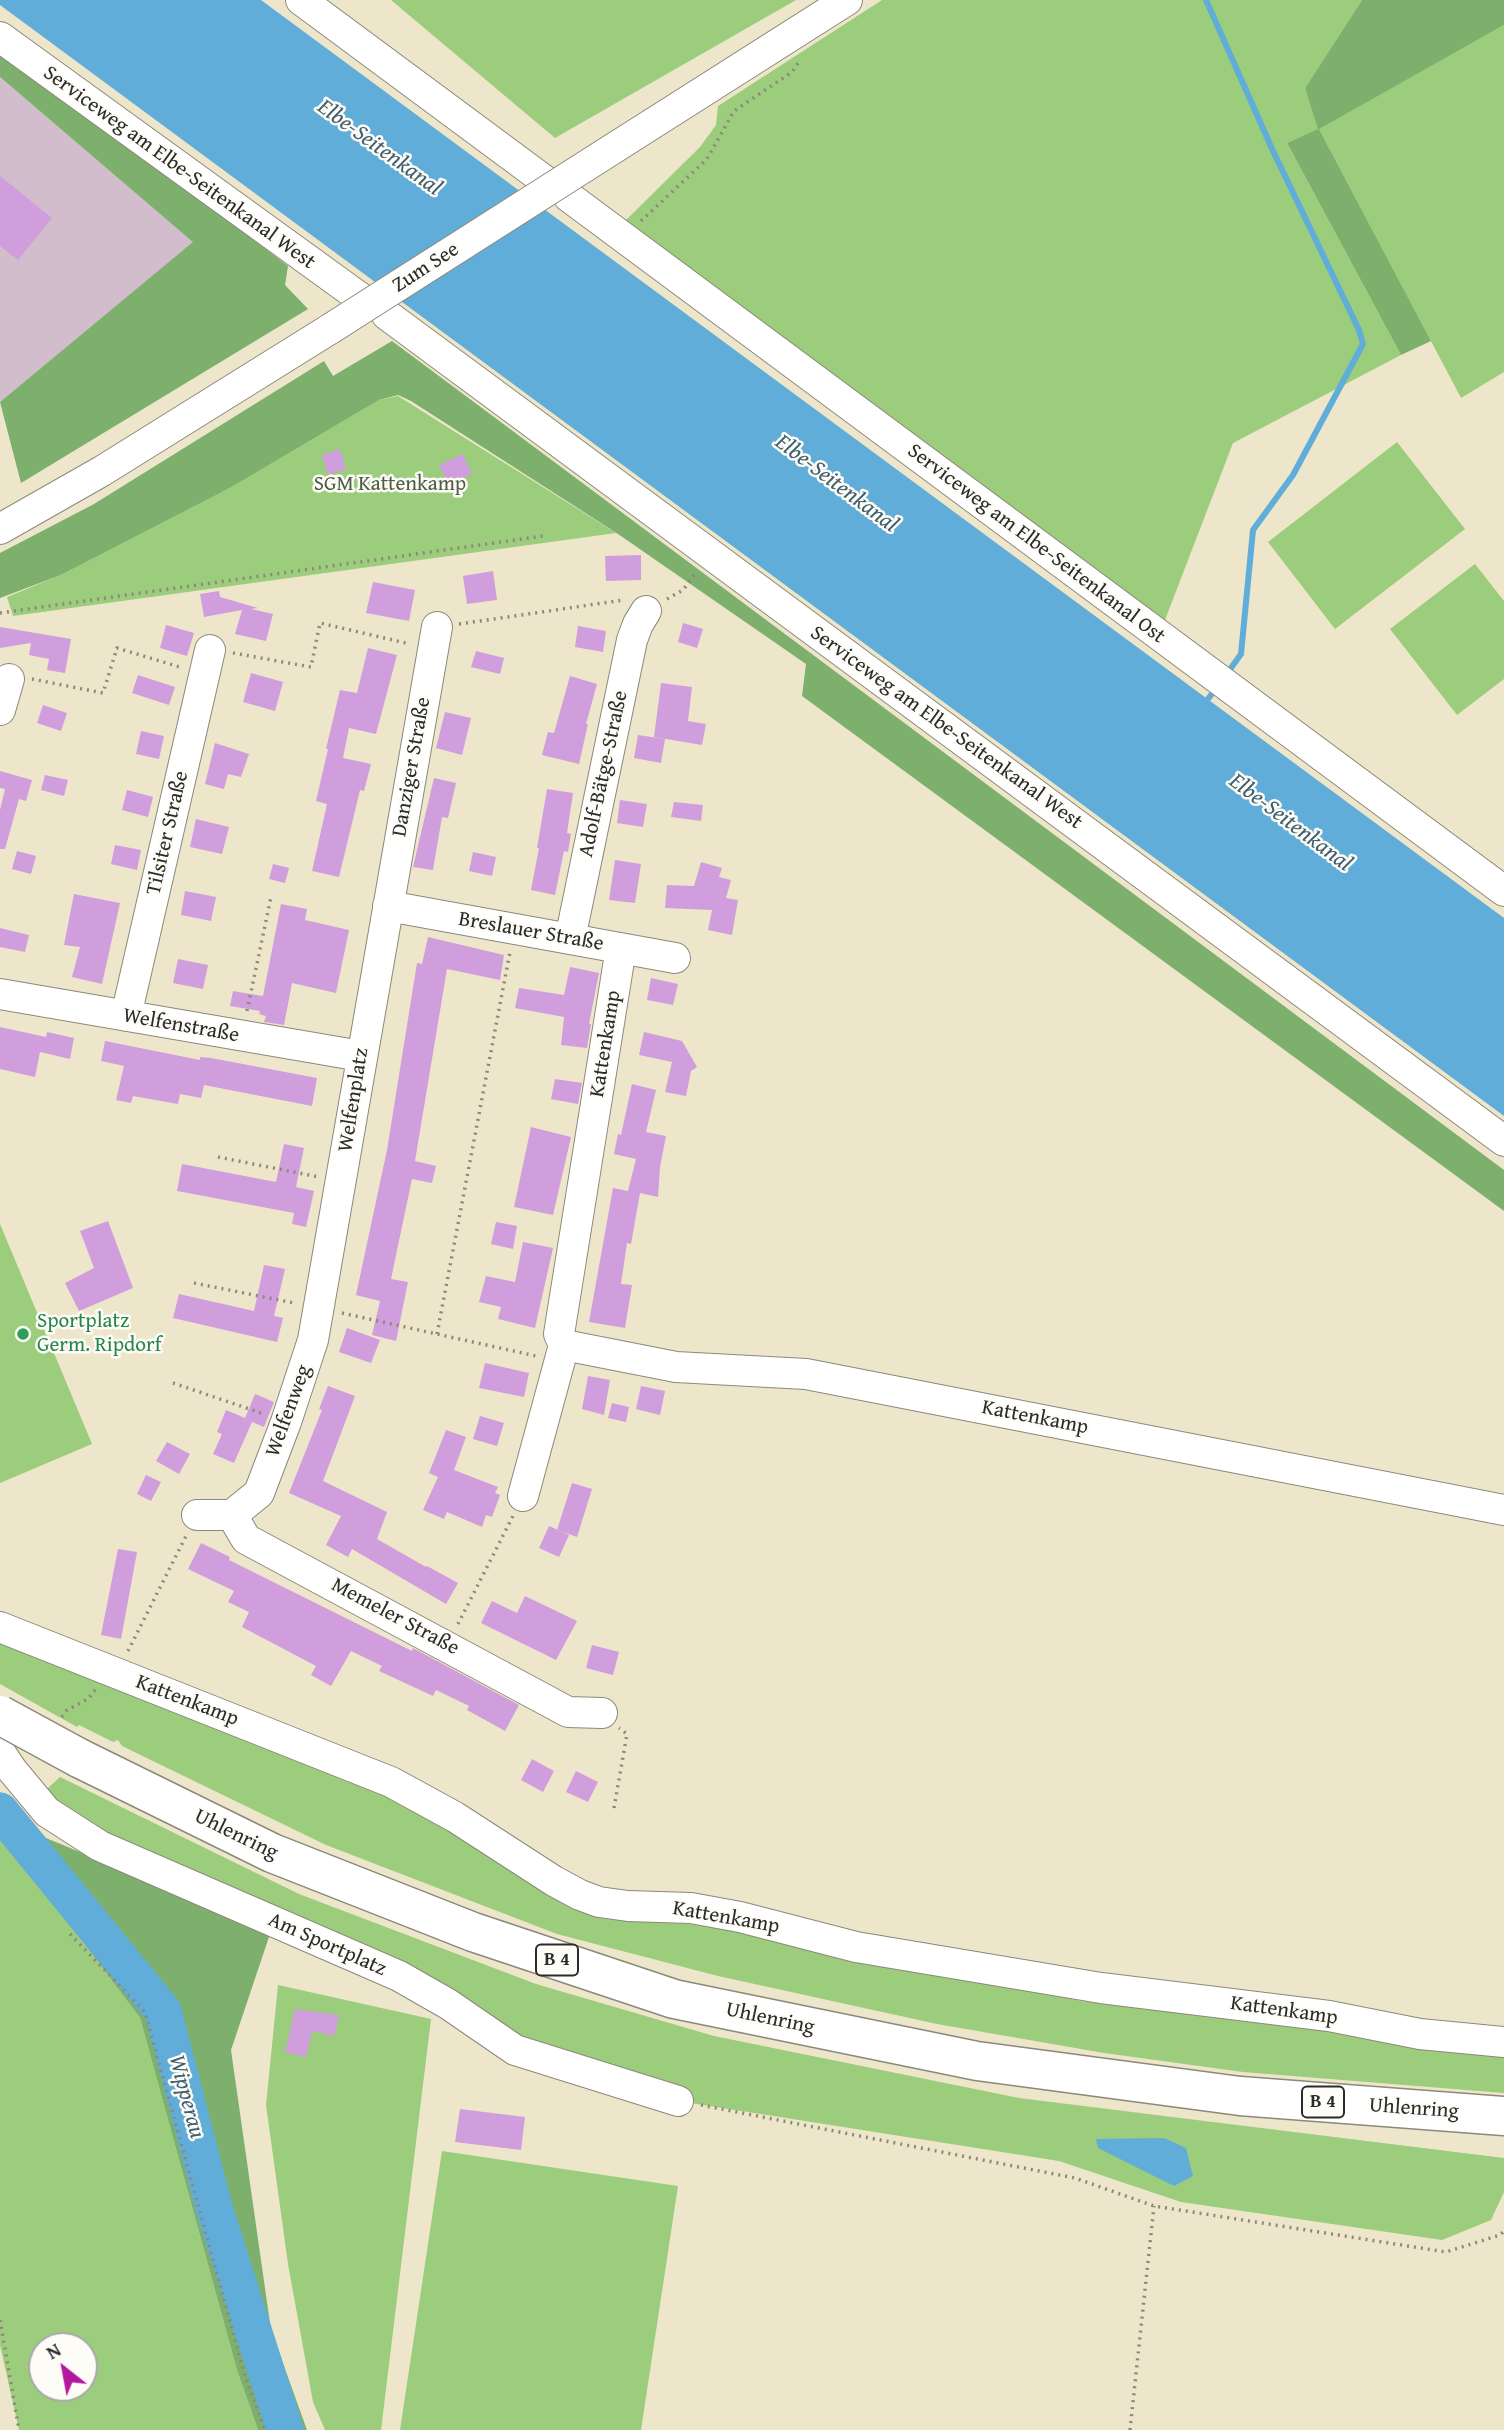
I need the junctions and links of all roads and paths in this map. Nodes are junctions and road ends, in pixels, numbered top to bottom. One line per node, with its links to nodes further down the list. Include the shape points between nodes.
1 (301, 0): 5 (street)
2 (848, 0): 10 (street, Zum See, bridge, via 330,329)
3 (0, 37): 8 (street, Serviceweg am Elbe-Seitenkanal West)
4 (803, 55): 7 (path, via 792,72 734,111 707,159)
5 (544, 180)
6 (569, 197): 7 (street, Serviceweg am Elbe-Seitenkanal Ost)
7 (623, 235): 18 (street, Serviceweg am Elbe-Seitenkanal Ost)
8 (359, 297)
9 (387, 315): 29 (street, Serviceweg am Elbe-Seitenkanal West)
10 (0, 529)
11 (543, 536): 13 (path)
12 (646, 611): 14 (path, via 630,599); 22 (street, Adolf-Bätge-Straße, via 632,640)
13 (0, 612)
14 (437, 627): 15 (path, via 418,646 320,623 311,667); 20 (street, Danziger Straße)
15 (210, 650): 16 (path, via 204,675 117,648 103,693); 26 (street, Tilsiter Straße)
16 (9, 678): 17 (street)
17 (0, 710)
18 (1504, 891)
19 (271, 897): 27 (path)
20 (388, 906): 21 (street, Breslauer Straße); 28 (street, Welfenplatz)
21 (514, 929): 22 (street, Breslauer Straße); 34 (path)
22 (570, 939): 23 (street, Breslauer Straße)
23 (621, 948): 24 (street, Breslauer Straße); 35 (street, Kattenkamp, via 559,1334)
24 (675, 958)
25 (0, 994): 26 (street, Welfenstraße)
26 (126, 1016): 27 (street, Welfenstraße)
27 (242, 1037): 28 (street, Welfenstraße)
28 (361, 1056): 31 (street, Welfenplatz)
29 (1504, 1142)
30 (218, 1157): 31 (path)
31 (341, 1181): 33 (street, Welfenplatz)
32 (194, 1283): 33 (path)
33 (321, 1302): 34 (path); 37 (street, Welfenweg)
34 (437, 1334): 35 (path)
35 (561, 1353): 38 (street, Kattenkamp); 39 (street, Kattenkamp, via 676,1367 806,1374)
36 (173, 1383): 37 (path)
37 (286, 1422): 41 (street, Welfenweg, via 259,1493)
38 (523, 1496): 43 (path)
39 (1504, 1510)
40 (197, 1515): 41 (street); 44 (path)
41 (232, 1515): 43 (street, Memeler Straße, via 246,1539)
42 (0, 1627): 44 (street, Kattenkamp)
43 (447, 1645): 45 (street, Memeler Straße, via 568,1712)
44 (117, 1674): 50 (street, Kattenkamp, via 391,1782 455,1816 554,1881 599,1902 691,1908 856,1947 1101,1987 1329,2016 1420,2034)
45 (602, 1713): 48 (path, via 627,1734)
46 (0, 1715): 52 (highway, Uhlenring / B 4, bridge, via 272,1853 473,1932 674,1999 977,2061 1240,2096)
47 (0, 1752): 51 (street, Am Sportplatz, via 47,1811 100,1846 399,1976 515,2050)
48 (614, 1808)
49 (70, 1934): 57 (path, via 145,2012 244,2372)
50 (1504, 2042)
51 (678, 2101): 53 (path, via 1076,2178)
52 (1504, 2116)
53 (1154, 2206): 54 (path, via 1446,2252); 58 (path)
54 (1504, 2231)
55 (0, 2320): 56 (path)
56 (19, 2430)
57 (265, 2430)
58 (1130, 2430)

